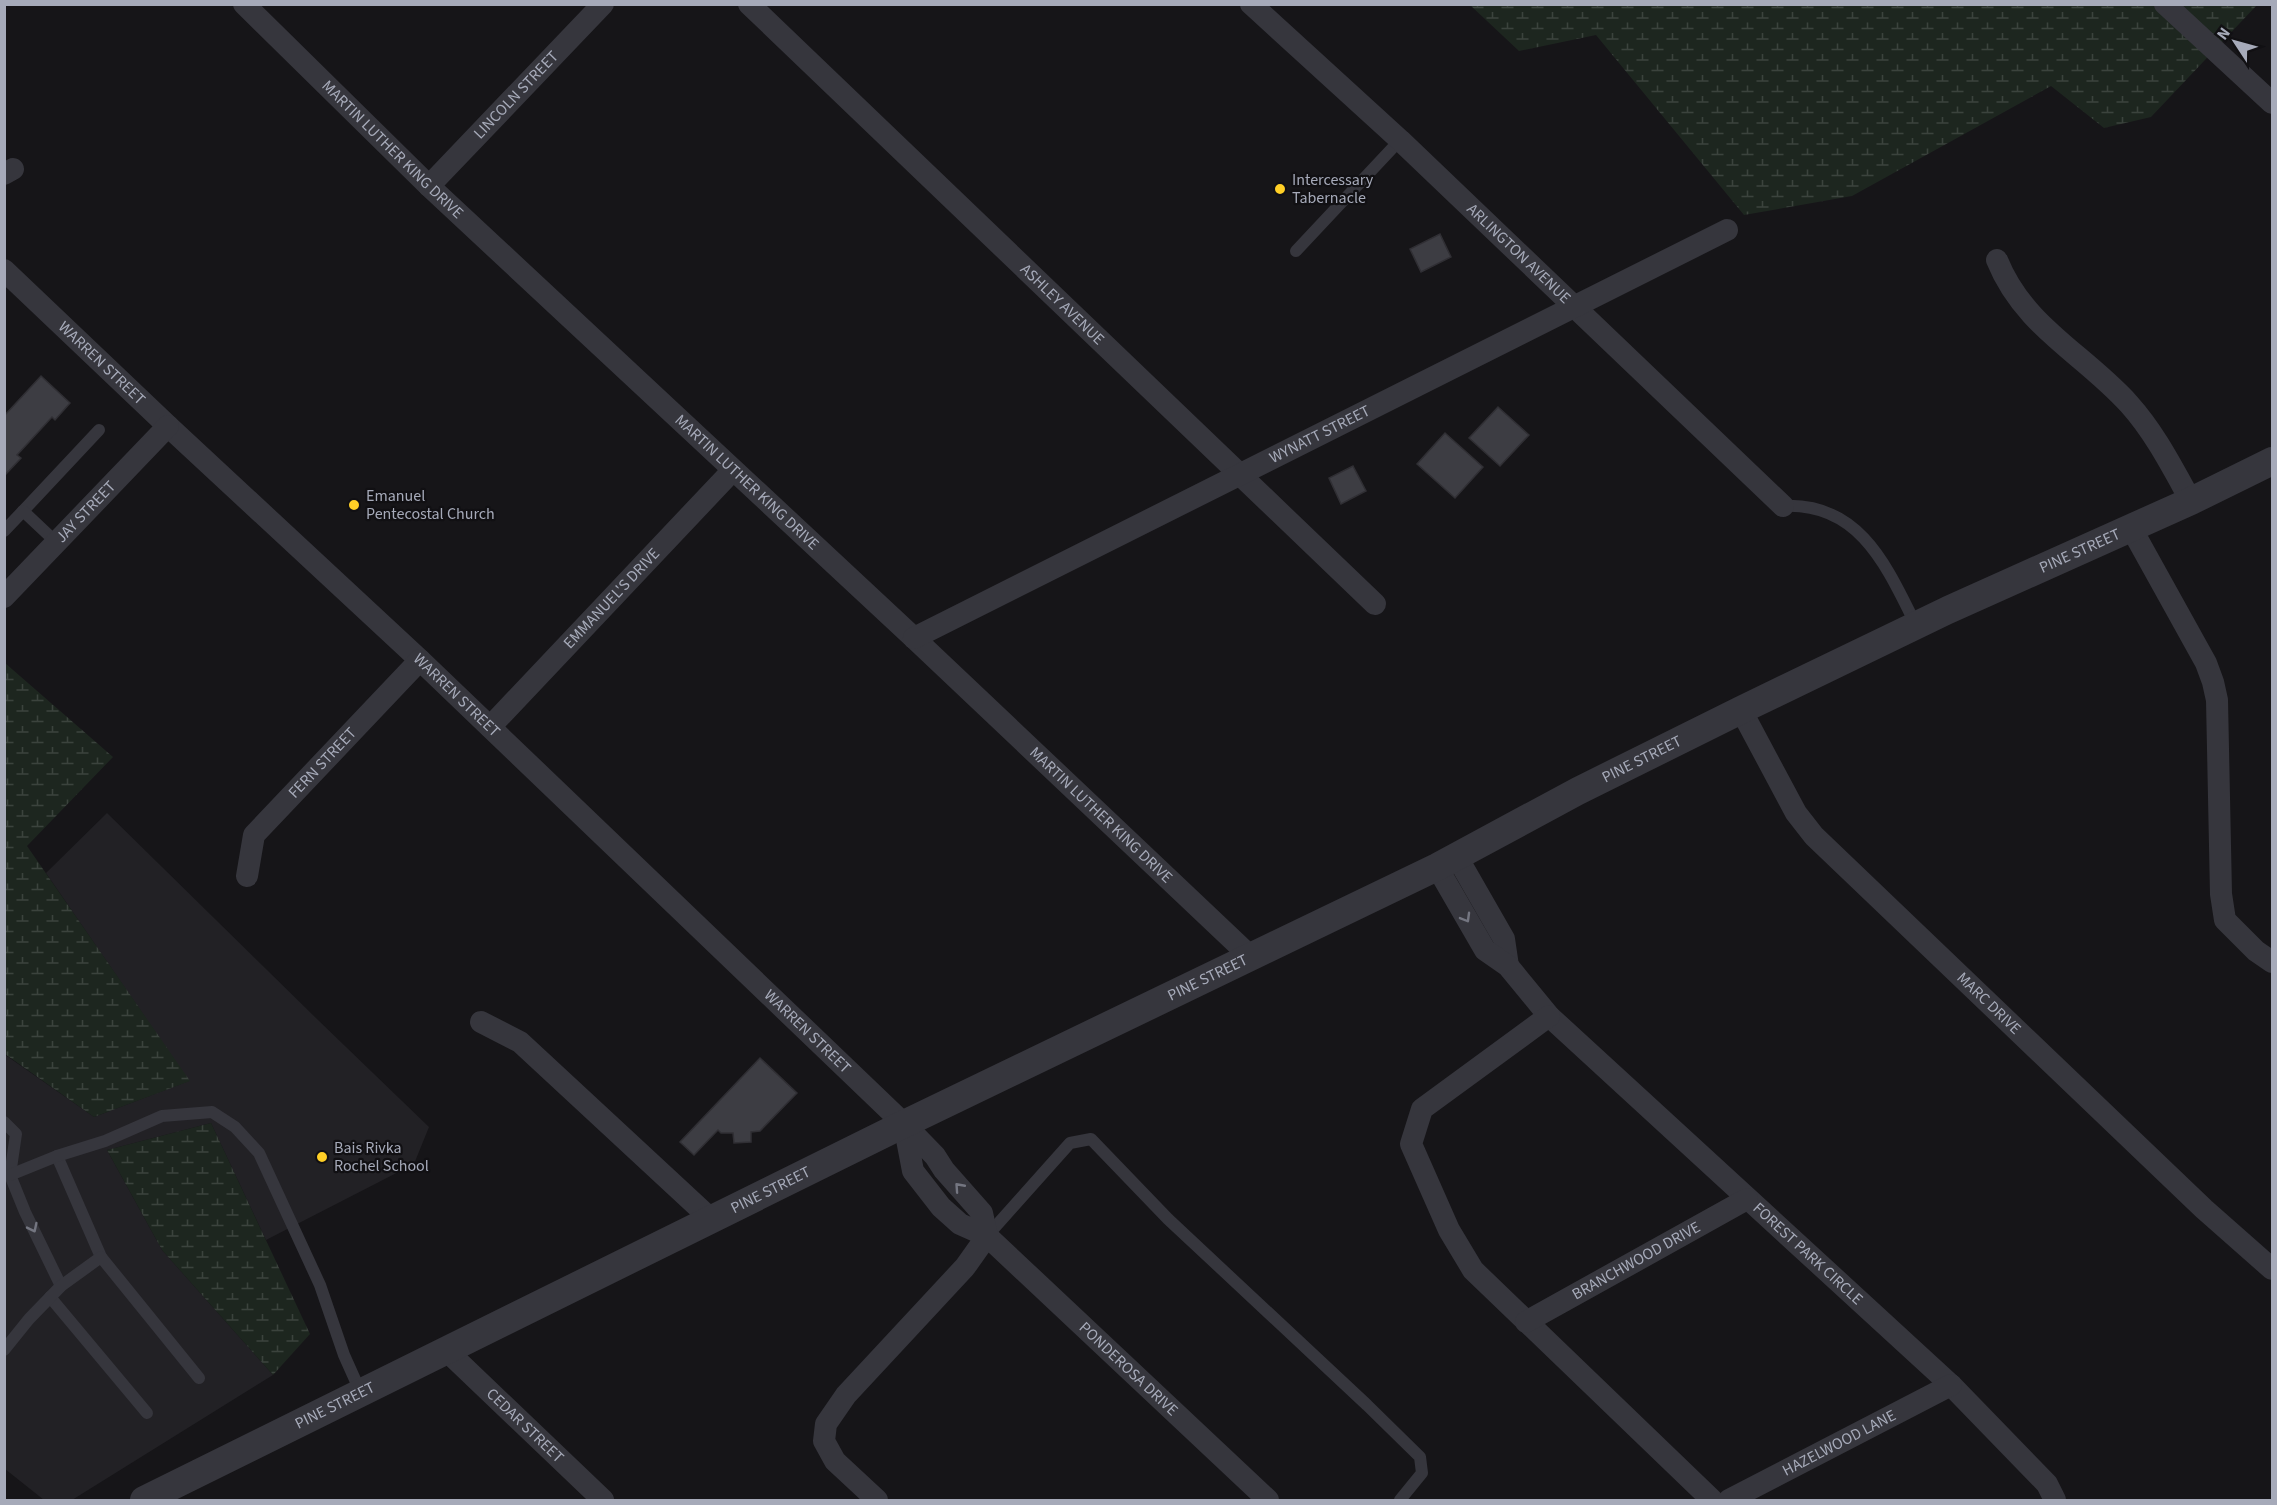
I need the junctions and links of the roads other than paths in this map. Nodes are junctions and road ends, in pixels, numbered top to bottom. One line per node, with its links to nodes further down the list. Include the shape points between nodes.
1 (244, 4): 8 (street, MARTIN LUTHER KING DRIVE)
2 (603, 4): 8 (street, LINCOLN STREET)
3 (749, 4): 18 (street, ASHLEY AVENUE)
4 (1251, 4): 7 (street, ARLINGTON AVENUE)
5 (2166, 4): 6 (street)
6 (2272, 103)
7 (1400, 140): 10 (lane); 13 (street, ARLINGTON AVENUE)
8 (429, 186): 17 (street, MARTIN LUTHER KING DRIVE)
9 (1727, 230): 13 (street, WYNATT STREET)
10 (1296, 251)
11 (1997, 260): 19 (street, via 2006,283 2026,311 2127,402 2151,429)
12 (4, 270): 14 (street, WARREN STREET)
13 (1574, 307): 18 (street, WYNATT STREET); 20 (street, ARLINGTON AVENUE)
14 (168, 426): 24 (street, JAY STREET); 29 (street, WARREN STREET)
15 (99, 430): 21 (lane)
16 (2272, 461): 19 (street, PINE STREET)
17 (733, 470): 28 (street, MARTIN LUTHER KING DRIVE); 31 (street, EMMANUEL'S DRIVE)
18 (1239, 476): 26 (street, ASHLEY AVENUE); 28 (street, WYNATT STREET)
19 (2191, 501): 22 (street, PINE STREET)
20 (1783, 506): 27 (lane, via 1816,508 1842,520 1864,537 1890,574)
21 (23, 511): 23 (lane); 24 (lane)
22 (2130, 526): 27 (street, PINE STREET); 35 (street, via 2213,682 2217,700 2221,894 2225,920)
23 (4, 531)
24 (56, 542): 25 (street, JAY STREET)
25 (4, 597)
26 (1376, 604)
27 (1916, 625): 30 (street, PINE STREET)
28 (914, 639): 34 (street, MARTIN LUTHER KING DRIVE)
29 (420, 660): 31 (street, WARREN STREET); 33 (street, FERN STREET, via 254,835)
30 (1741, 710): 32 (street, PINE STREET); 46 (street, MARC DRIVE, via 1796,813 1814,836 2204,1209)
31 (490, 727): 39 (street, WARREN STREET)
32 (1447, 862): 34 (street, PINE STREET); 36 (street, FOREST PARK CIRCLE, via 1485,950 1508,966)
33 (247, 876)
34 (1252, 958): 39 (street, PINE STREET)
35 (2272, 962)
36 (1549, 1017): 42 (street, FOREST PARK CIRCLE); 49 (street, via 1422,1109 1411,1144 1449,1230 1473,1270)
37 (481, 1022): 43 (street, via 520,1042)
38 (4, 1122): 41 (lane, via 16,1134)
39 (904, 1124): 43 (street, PINE STREET); 44 (street, PONDEROSA DRIVE, via 982,1212)
40 (57, 1156): 41 (lane); 45 (lane); 54 (lane, via 105,1141 162,1116 212,1112 235,1127 259,1153 320,1285)
41 (10, 1175): 47 (lane, one-way to 47)
42 (1747, 1199): 49 (street, BRANCHWOOD DRIVE); 53 (street, FOREST PARK CIRCLE)
43 (712, 1220): 51 (street, PINE STREET)
44 (987, 1236): 58 (street, via 965,1267 846,1395 826,1424 824,1441 835,1461); 59 (street, PONDEROSA DRIVE); 60 (lane, via 1070,1143 1091,1139 1168,1220 1420,1457 1422,1473)
45 (101, 1257): 47 (lane); 52 (lane)
46 (2272, 1269)
47 (61, 1286): 48 (lane)
48 (50, 1297): 50 (lane); 55 (lane)
49 (1526, 1322): 61 (street)
50 (4, 1350)
51 (447, 1351): 54 (street, PINE STREET); 57 (street, CEDAR STREET)
52 (199, 1378)
53 (1951, 1385): 62 (street, HAZELWOOD LANE); 63 (street, FOREST PARK CIRCLE, via 2047,1484)
54 (361, 1393): 56 (street, PINE STREET)
55 (147, 1413)
56 (144, 1500)
57 (603, 1500)
58 (877, 1500)
59 (1268, 1500)
60 (1400, 1500)
61 (1712, 1500)
62 (1729, 1500)
63 (2055, 1500)

